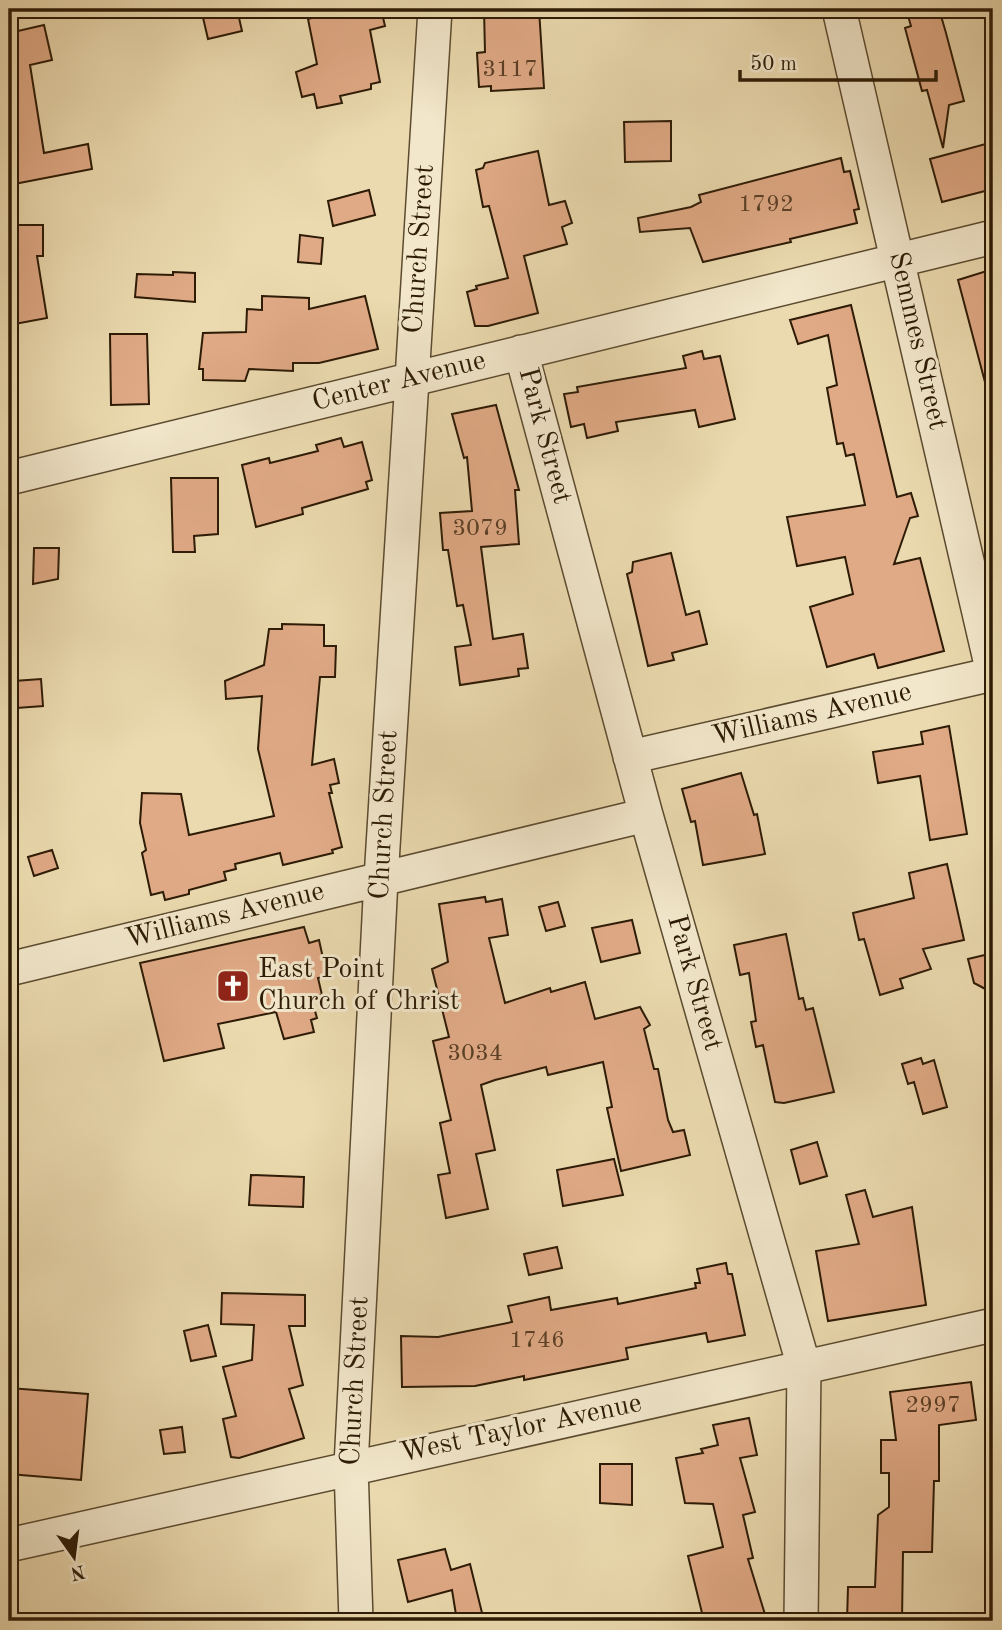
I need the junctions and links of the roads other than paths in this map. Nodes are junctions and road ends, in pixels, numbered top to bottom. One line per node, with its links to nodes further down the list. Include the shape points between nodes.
1 (435, 9): 6 (street, Church Street)
2 (839, 9): 4 (street, Semmes Street)
3 (993, 237): 4 (street, Center Avenue)
4 (898, 260): 5 (street, Center Avenue); 8 (street, Semmes Street)
5 (521, 352): 6 (street, Center Avenue); 10 (street, Park Street)
6 (412, 379): 7 (street, Center Avenue); 12 (street, Church Street)
7 (9, 478)
8 (986, 604): 9 (street, Semmes Street)
9 (993, 673): 10 (street, Williams Avenue)
10 (630, 757): 11 (street, Park Street)
11 (646, 815): 12 (street, Williams Avenue); 15 (street, Park Street)
12 (381, 879): 13 (street, Williams Avenue); 16 (street, Church Street)
13 (9, 969)
14 (993, 1325): 15 (street, West Taylor Avenue)
15 (804, 1367): 16 (street, West Taylor Avenue); 19 (street, Park Street)
16 (351, 1466): 17 (street, West Taylor Avenue); 18 (street, Church Street)
17 (9, 1545)
18 (356, 1621)
19 (801, 1621)

